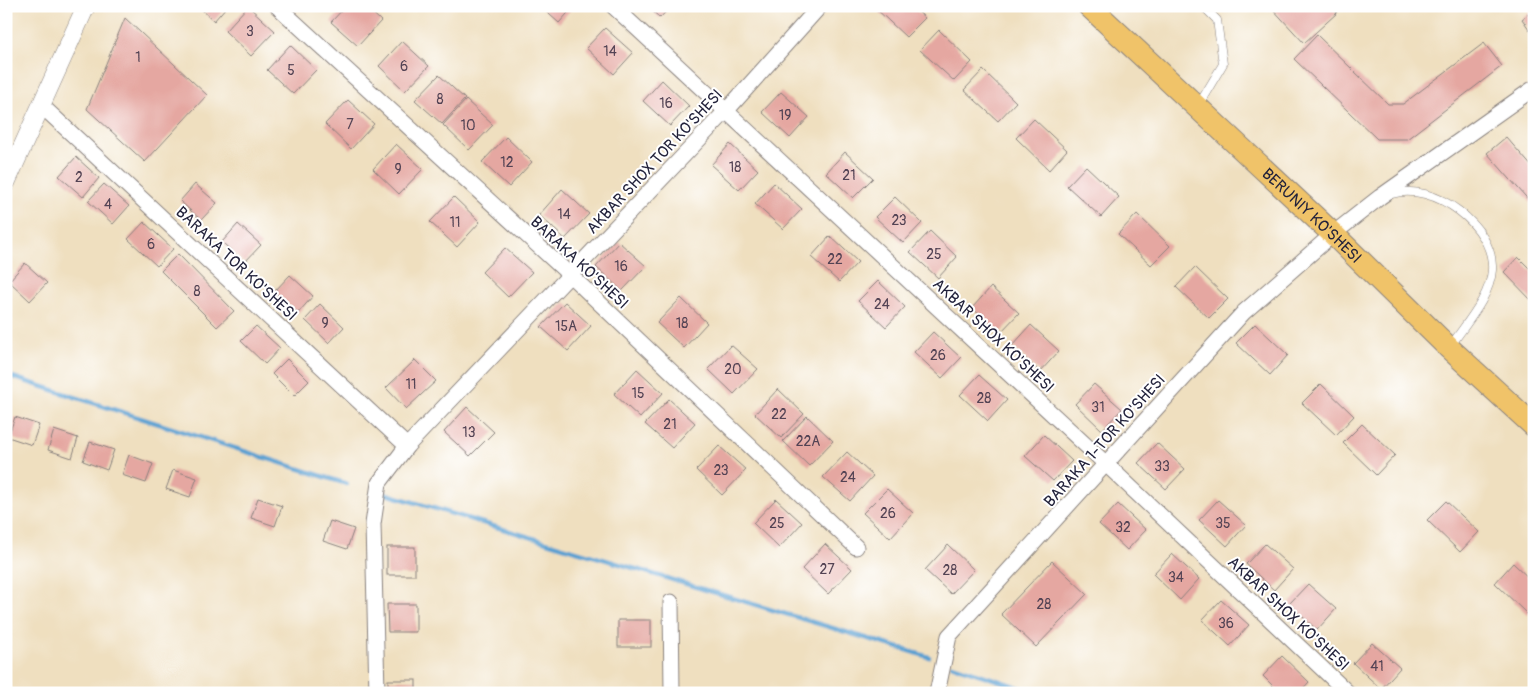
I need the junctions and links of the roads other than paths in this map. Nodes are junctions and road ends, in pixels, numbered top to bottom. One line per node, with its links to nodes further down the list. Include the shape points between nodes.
1 (86, 6): 8 (street)
2 (277, 6): 14 (street, BARAKA KO'SHESI)
3 (613, 6): 10 (street, AKBAR SHOX KO'SHESI)
4 (820, 6): 10 (street, AKBAR SHOX TOR KO'SHESI)
5 (1089, 6): 9 (main road, BERUNIY KO'SHESI)
6 (1203, 6): 9 (lane, via 1217,20 1223,64)
7 (1534, 88): 12 (street, BARAKA 1-TOR KO'SHESI)
8 (42, 106): 11 (street); 17 (street, BARAKA TOR KO'SHESI)
9 (1196, 108): 13 (main road, BERUNIY KO'SHESI)
10 (727, 110): 14 (street, AKBAR SHOX TOR KO'SHESI); 18 (street, AKBAR SHOX KO'SHESI)
11 (6, 183)
12 (1380, 197): 13 (street, BARAKA 1-TOR KO'SHESI); 15 (lane, via 1401,191 1425,192 1447,201 1484,238 1491,260 1489,282 1479,304)
13 (1333, 234): 15 (main road, BERUNIY KO'SHESI); 18 (street, BARAKA 1-TOR KO'SHESI, via 1244,312)
14 (570, 275): 17 (street, AKBAR SHOX TOR KO'SHESI); 19 (street, BARAKA KO'SHESI)
15 (1449, 348): 16 (main road, BERUNIY KO'SHESI)
16 (1534, 426)
17 (407, 446): 21 (street, AKBAR SHOX TOR KO'SHESI, via 379,483 373,524)
18 (1106, 464): 23 (street, BARAKA 1-TOR KO'SHESI, via 949,636); 24 (street, AKBAR SHOX KO'SHESI)
19 (856, 547)
20 (671, 602): 22 (street)
21 (378, 693)
22 (672, 693)
23 (937, 693)
24 (1348, 693)

